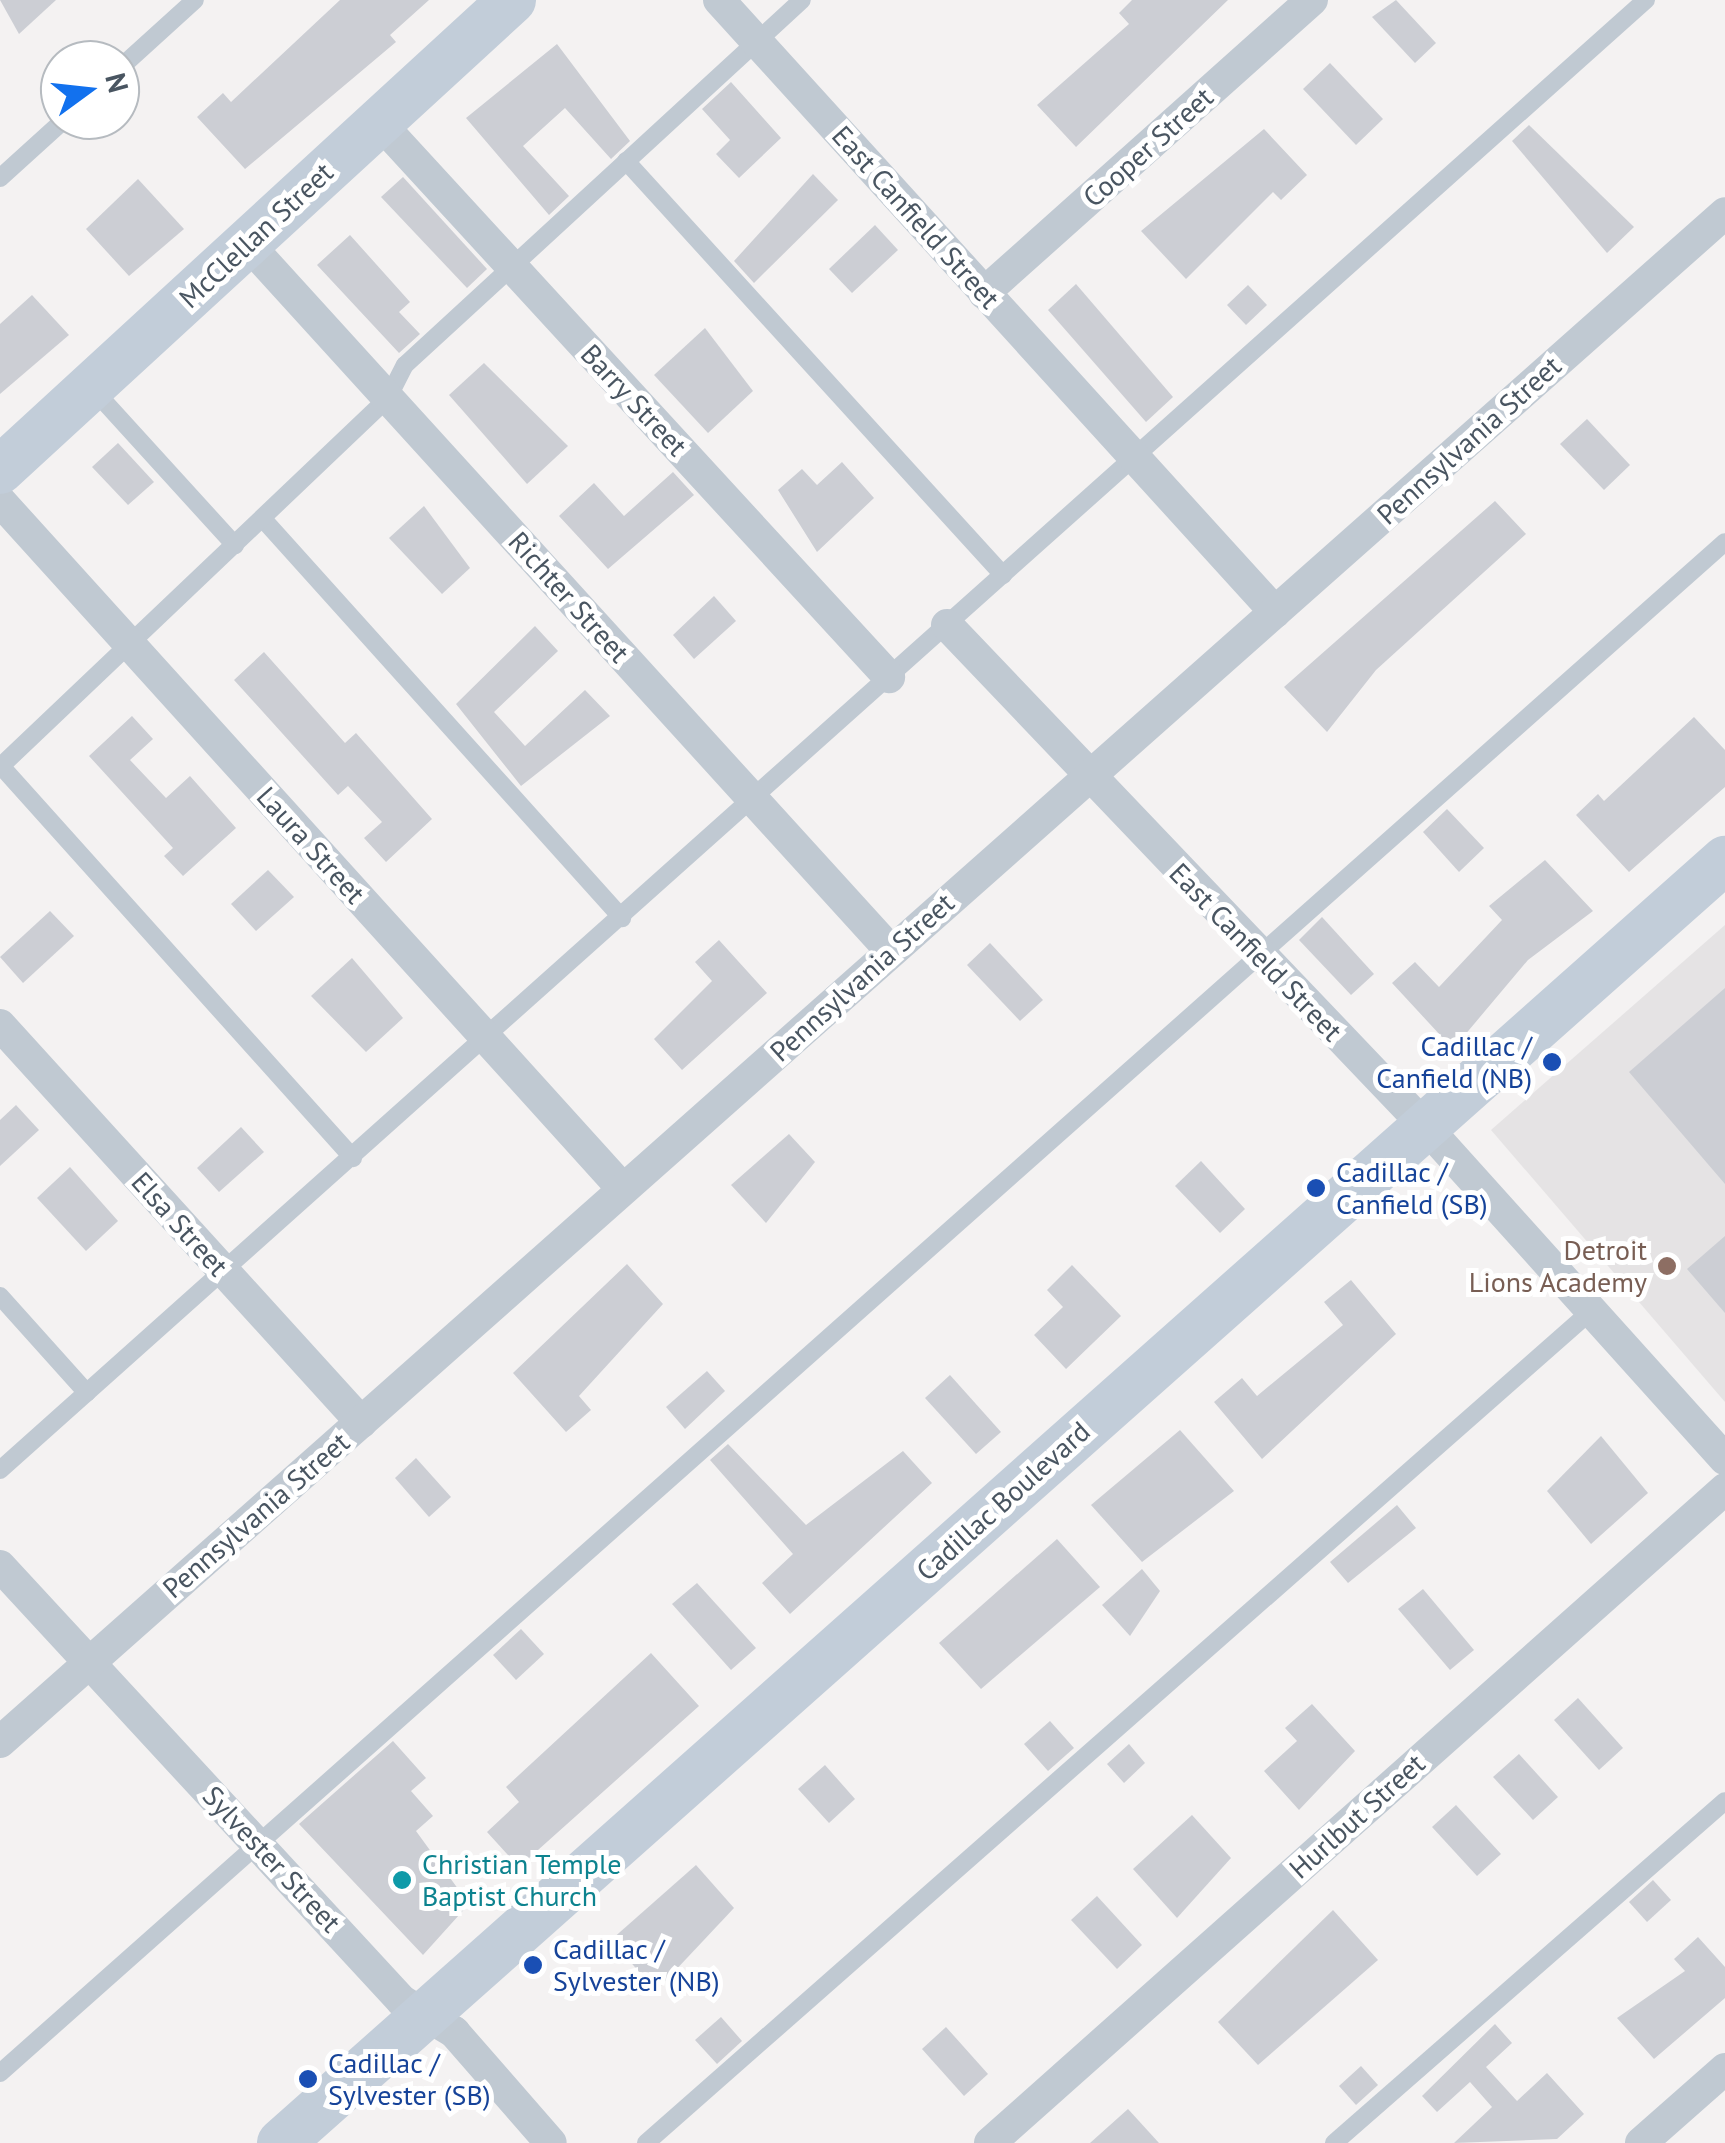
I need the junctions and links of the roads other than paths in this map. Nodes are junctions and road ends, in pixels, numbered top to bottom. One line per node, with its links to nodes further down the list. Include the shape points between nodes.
1 (195, 0): 8 (lane)
2 (512, 0): 9 (street, McClellan Street)
3 (719, 0): 7 (street, East Canfield Street)
4 (802, 0): 7 (lane)
5 (1312, 0): 16 (street, Cooper Street)
6 (1646, 0): 19 (lane)
7 (757, 41): 11 (lane); 16 (street, East Canfield Street)
8 (140, 50)
9 (379, 122): 14 (street, McClellan Street); 15 (street, Barry Street)
10 (42, 140): 12 (lane)
11 (626, 161): 15 (lane); 25 (lane)
12 (0, 178)
13 (1725, 213): 26 (street, Pennsylvania Street)
14 (247, 243): 17 (street, McClellan Street); 18 (street, Richter Street)
15 (512, 266): 18 (lane, via 405,365); 29 (street, Barry Street)
16 (984, 293): 19 (street, East Canfield Street)
17 (91, 387): 20 (street, McClellan Street); 24 (lane)
18 (388, 398): 22 (lane); 32 (street, Richter Street)
19 (1134, 458): 25 (lane); 26 (street, East Canfield Street)
20 (0, 470)
21 (0, 501): 28 (street, Laura Street)
22 (264, 519): 24 (lane); 34 (lane)
23 (1725, 542): 36 (lane)
24 (235, 545): 28 (lane)
25 (1003, 575): 27 (lane)
26 (1275, 612): 31 (street, Pennsylvania Street)
27 (947, 625): 29 (lane); 31 (street, East Canfield Street)
28 (131, 645): 30 (lane); 38 (street, Laura Street)
29 (889, 677): 32 (lane)
30 (0, 767): 40 (lane)
31 (1087, 778): 35 (street, Pennsylvania Street); 36 (street, East Canfield Street)
32 (754, 801): 34 (lane); 35 (street, Richter Street)
33 (1723, 866): 39 (street, Cadillac Boulevard)
34 (622, 918): 38 (lane)
35 (890, 952): 41 (street, Pennsylvania Street)
36 (1258, 954): 39 (street, East Canfield Street); 54 (lane)
37 (0, 1025): 42 (street, Elsa Street)
38 (488, 1041): 40 (lane); 41 (street, Laura Street)
39 (1425, 1126): 44 (street, East Canfield Street); 55 (street, Cadillac Boulevard)
40 (354, 1158): 42 (lane)
41 (623, 1189): 46 (street, Pennsylvania Street)
42 (224, 1271): 45 (lane); 46 (street, Elsa Street)
43 (0, 1296): 45 (lane)
44 (1591, 1311): 47 (street, East Canfield Street); 60 (lane)
45 (87, 1393): 48 (lane)
46 (361, 1422): 51 (street, Pennsylvania Street)
47 (1725, 1459)
48 (0, 1470)
49 (1725, 1488): 61 (street, Hurlbut Street)
50 (0, 1566): 51 (street, Sylvester Street)
51 (88, 1663): 52 (street, Pennsylvania Street); 54 (street, Sylvester Street)
52 (0, 1742)
53 (1725, 1800): 62 (lane)
54 (259, 1844): 55 (street, Sylvester Street, via 402,2001); 57 (lane)
55 (428, 2017): 58 (street, Cadillac Boulevard); 59 (street, Sylvester Street, via 454,2032)
56 (1725, 2068): 63 (street)
57 (0, 2072)
58 (282, 2143)
59 (551, 2143)
60 (646, 2143)
61 (990, 2143)
62 (1334, 2143)
63 (1641, 2143)

